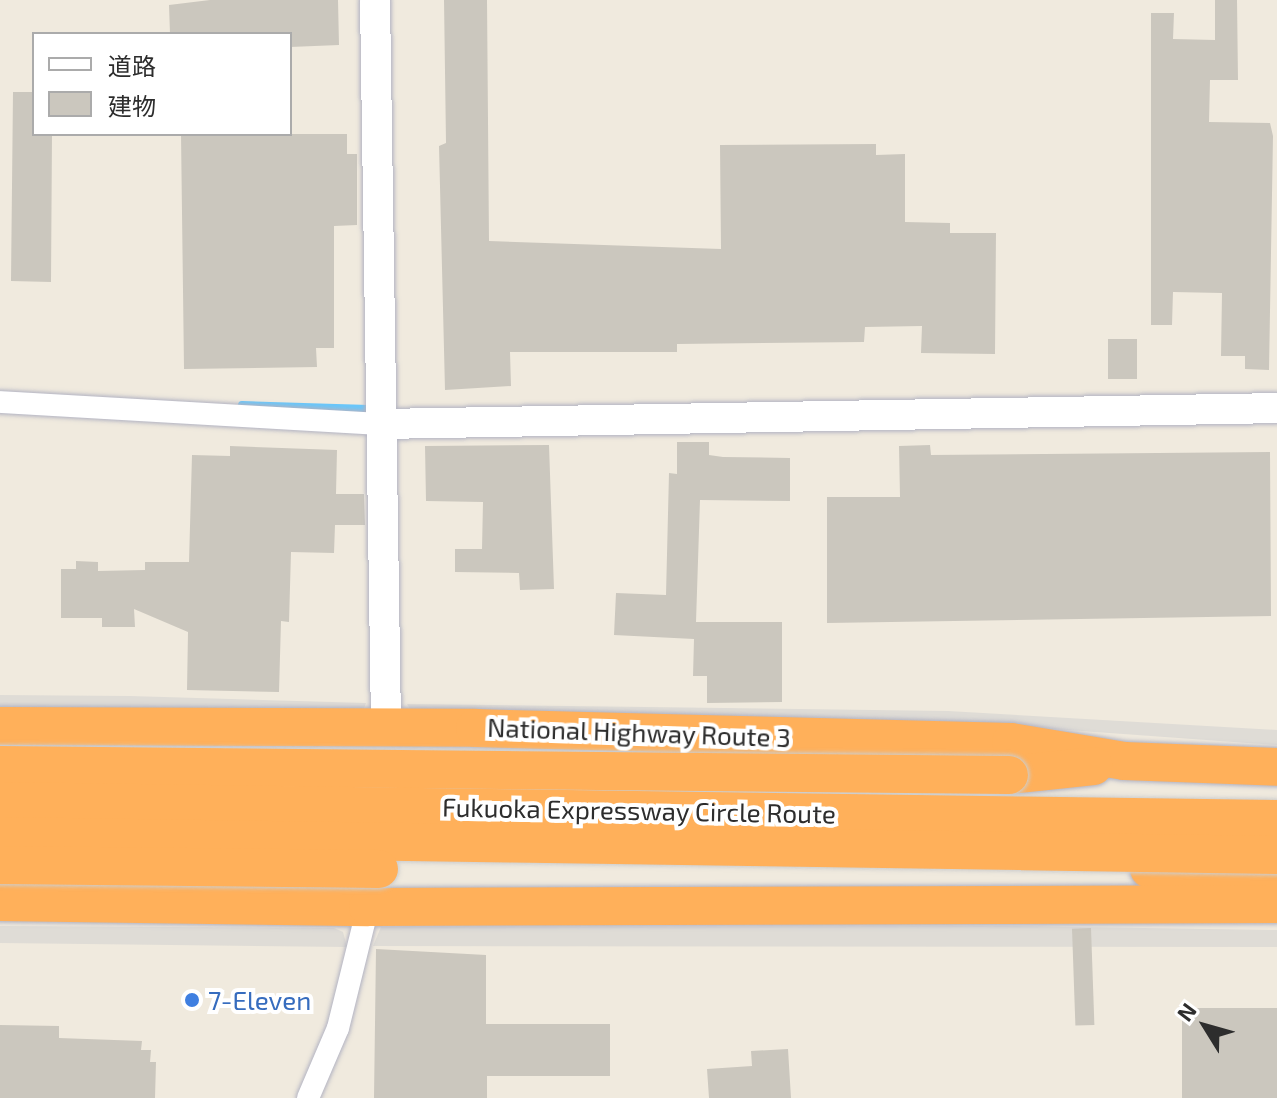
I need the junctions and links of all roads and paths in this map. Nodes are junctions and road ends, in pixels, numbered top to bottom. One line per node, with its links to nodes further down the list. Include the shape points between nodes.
1 (375, 0): 4 (street)
2 (0, 402): 4 (street)
3 (1277, 408): 4 (street)
4 (382, 424): 6 (street)
5 (0, 726): 6 (highway, National Highway Route 3)
6 (386, 728): 7 (highway, National Highway Route 3, via 1011,742)
7 (1124, 761): 8 (highway, bridge, via 1009,775); 9 (highway, National Highway Route 3)
8 (0, 765)
9 (1277, 767)
10 (0, 801): 11 (highway, Fukuoka Expressway Circle Route, bridge)
11 (1277, 819)
12 (0, 836): 13 (highway, Fukuoka Expressway Circle Route, bridge)
13 (1277, 855)
14 (0, 865): 15 (highway, bridge, via 1149,869)
15 (1277, 885)
16 (0, 902): 18 (highway)
17 (1277, 904): 18 (highway)
18 (368, 907): 19 (street, via 338,1028)
19 (308, 1098)

